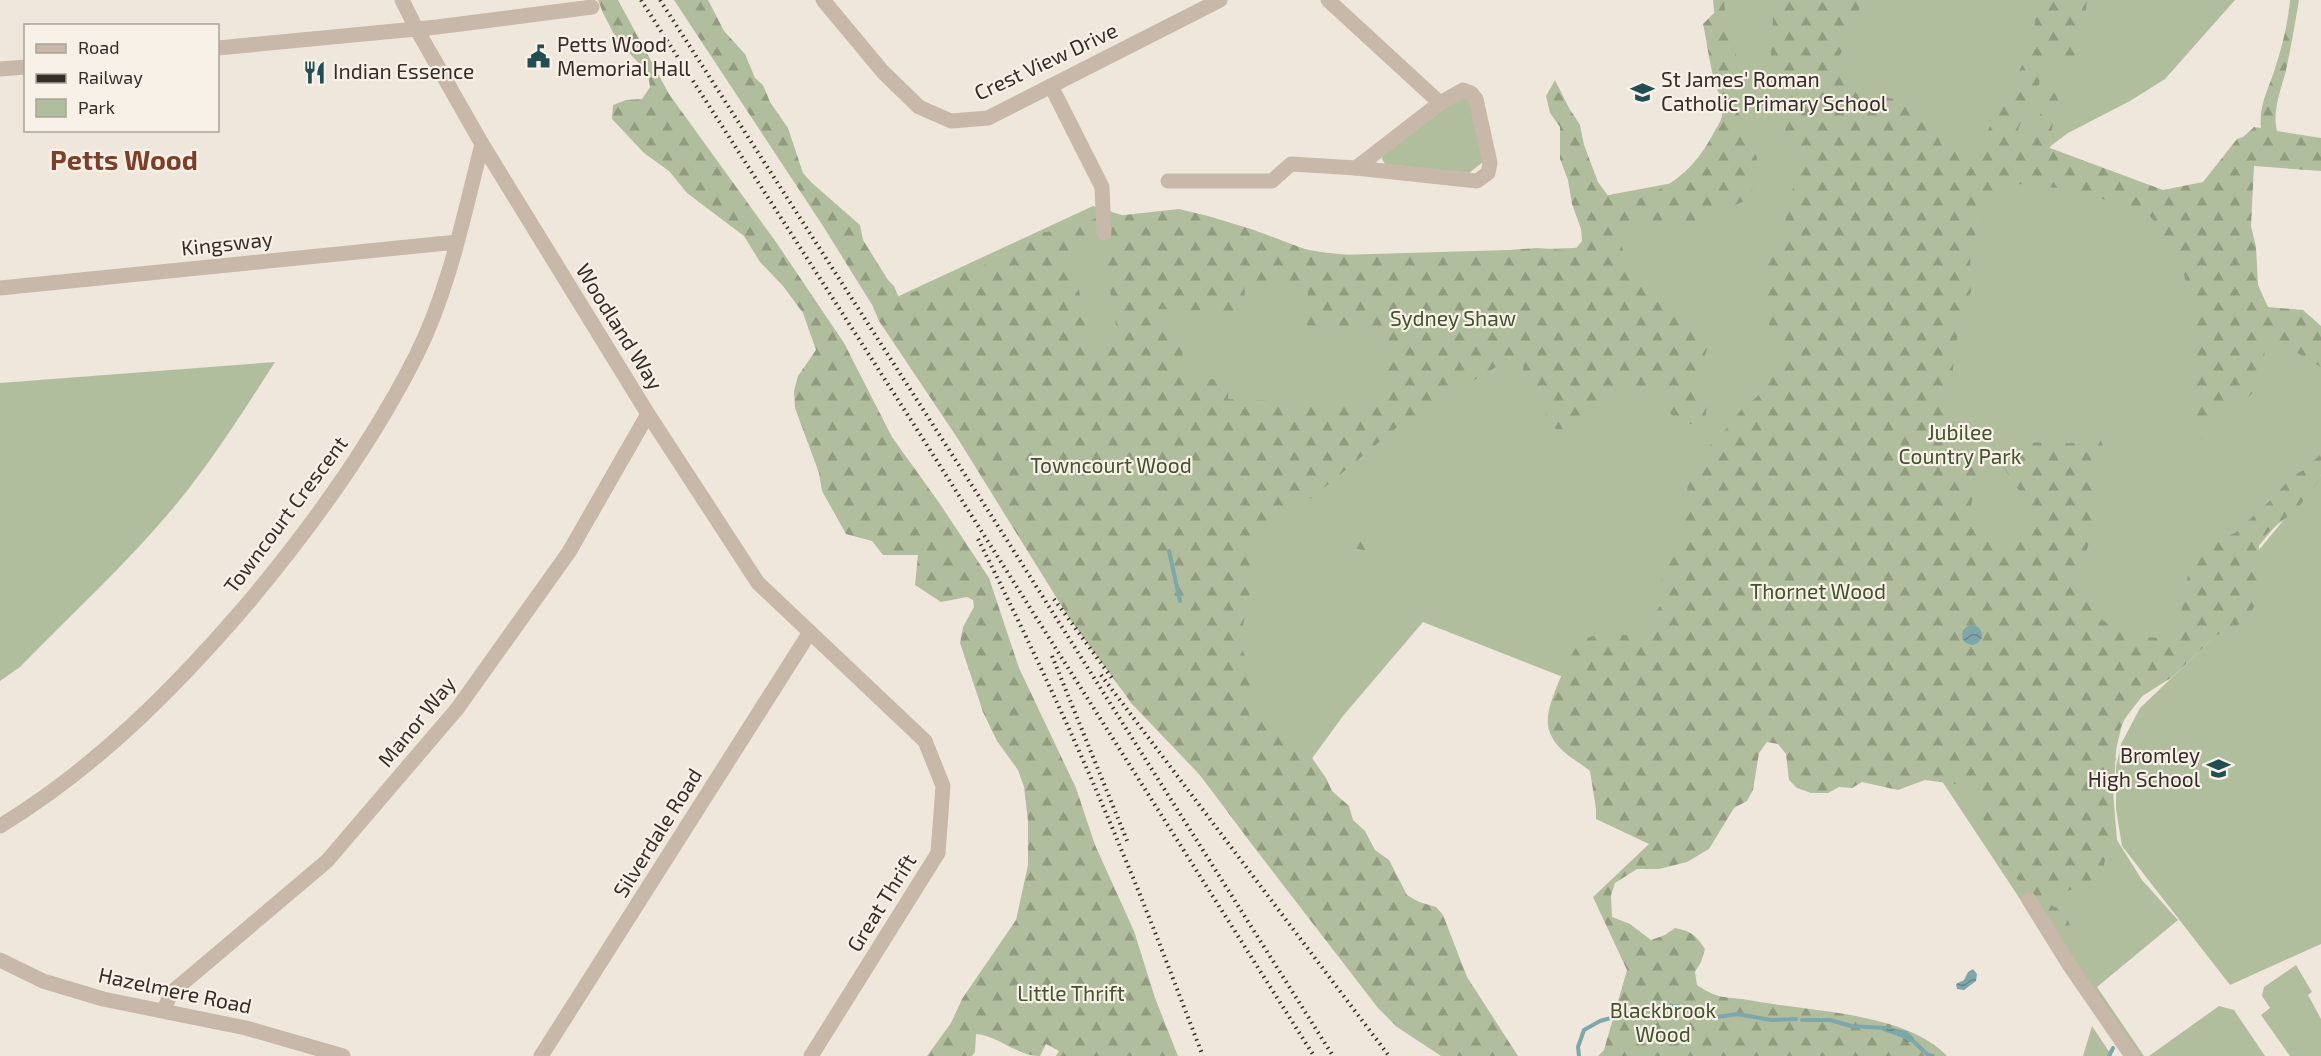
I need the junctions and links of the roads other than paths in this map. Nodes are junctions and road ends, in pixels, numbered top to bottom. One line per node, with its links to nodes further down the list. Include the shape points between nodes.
1 (402, 0): 6 (street, Woodland Way)
2 (822, 0): 10 (street, Crest View Drive, via 883,72 919,107 951,121 988,118)
3 (1220, 0): 10 (street, Crest View Drive)
4 (1328, 0): 11 (street)
5 (592, 7): 6 (street)
6 (416, 28): 7 (street); 12 (street, Woodland Way)
7 (219, 48)
8 (24, 67): 9 (street)
9 (0, 69)
10 (1051, 86): 15 (street, via 1102,187)
11 (1440, 103): 13 (street); 13 (street, via 1463,90 1476,99 1490,163 1488,173 1477,181)
12 (482, 144): 16 (street, Towncourt Crescent); 18 (street, Woodland Way)
13 (1356, 168): 14 (street, via 1291,164 1272,181)
14 (1168, 181)
15 (1104, 233)
16 (457, 242): 17 (street, Kingsway); 20 (street, Towncourt Crescent, via 417,355 320,512 271,576 180,679 115,742 48,795)
17 (0, 288)
18 (648, 414): 19 (street, Woodland Way, via 758,583); 23 (street, Manor Way, via 570,552 457,709 327,861 171,993)
19 (810, 632): 25 (street, Silverdale Road); 26 (street, Great Thrift, via 925,741 943,786 938,853)
20 (0, 826)
21 (2029, 900): 27 (street)
22 (0, 960): 23 (street, Hazelmere Road, via 53,984 103,999)
23 (164, 1010): 24 (street, Hazelmere Road)
24 (343, 1056)
25 (541, 1056)
26 (811, 1056)
27 (2132, 1056)

